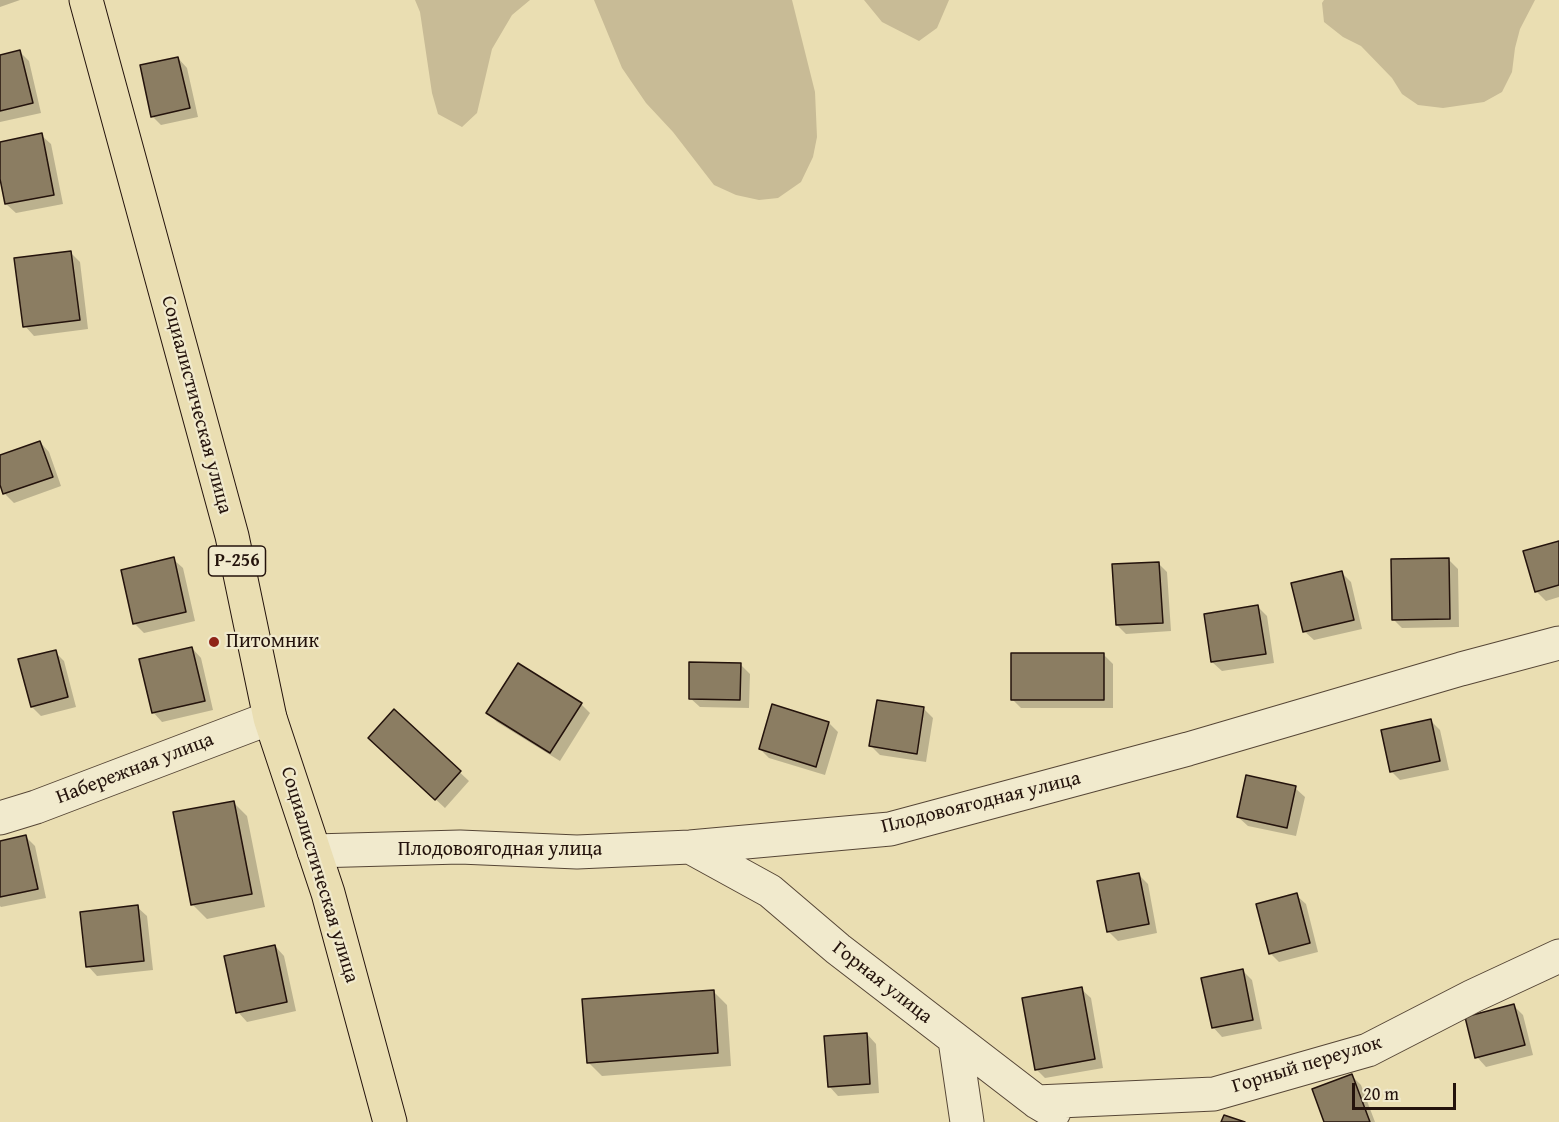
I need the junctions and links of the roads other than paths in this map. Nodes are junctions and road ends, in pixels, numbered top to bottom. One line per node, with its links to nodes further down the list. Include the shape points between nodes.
1 (86, 0): 3 (main road, Социалистическая улица / Р-256, via 232,536)
2 (1559, 643): 5 (street, Плодовоягодная улица, via 890,829)
3 (270, 718): 4 (street, Набережная улица); 6 (main road, Социалистическая улица / Р-256)
4 (0, 818)
5 (690, 847): 6 (street, Плодовоягодная улица, via 577,852 460,847); 8 (street, Горная улица, via 770,891)
6 (314, 851): 10 (main road, Социалистическая улица / Р-256)
7 (1559, 956): 9 (street, Горный переулок, via 1368,1050 1214,1094)
8 (955, 1040): 9 (street, Горная улица); 11 (street)
9 (1036, 1102): 12 (street, Горная улица)
10 (390, 1122)
11 (967, 1122)
12 (1071, 1122)

